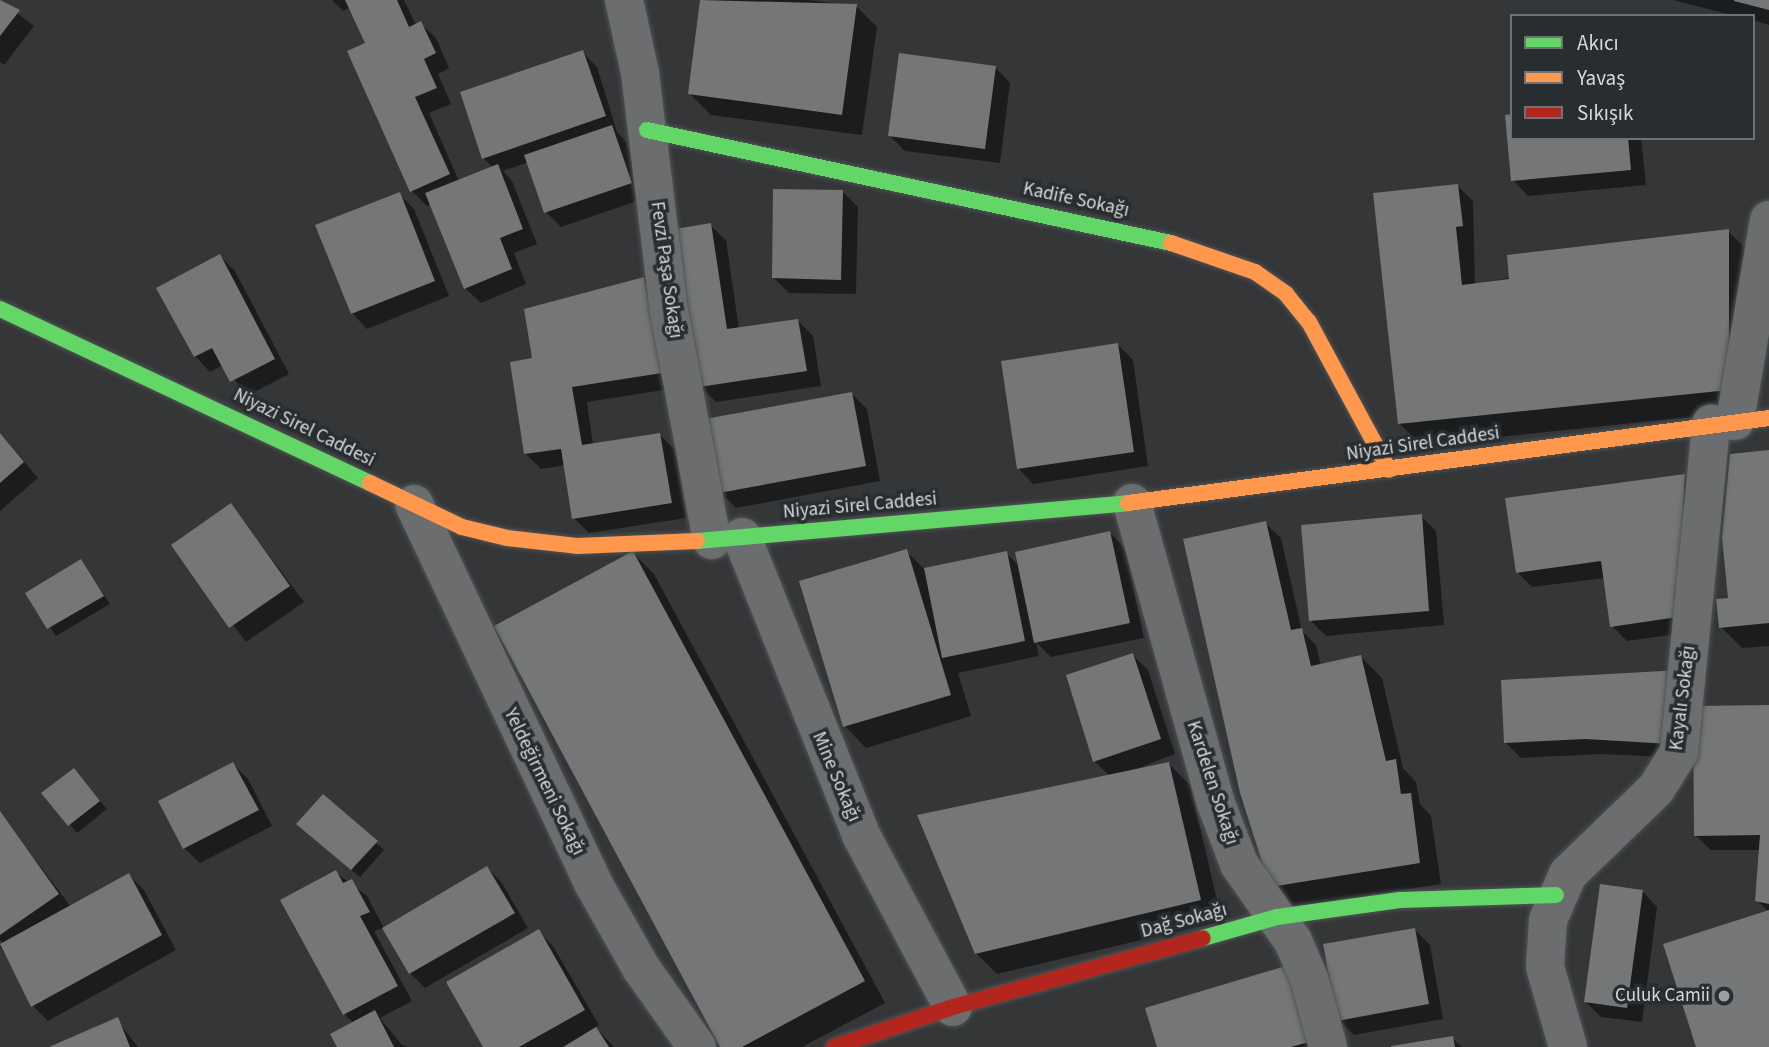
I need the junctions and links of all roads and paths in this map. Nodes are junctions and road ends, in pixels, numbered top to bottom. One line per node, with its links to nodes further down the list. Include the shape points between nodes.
1 (624, 0): 2 (street, Fevzi Paşa Sokağı)
2 (647, 130): 6 (street, Kadife Sokağı, via 1162,240 1255,272 1286,294 1309,321); 9 (street, Fevzi Paşa Sokağı, via 669,311)
3 (1769, 220): 5 (street, Kayalı Sokağı)
4 (0, 309): 8 (street, Niyazi Sirel Caddesi, via 102,353)
5 (1738, 421): 6 (street, Niyazi Sirel Caddesi); 10 (street, Kayalı Sokağı, via 1679,752 1656,789 1584,856)
6 (1390, 471): 7 (street, Niyazi Sirel Caddesi)
7 (1132, 503): 9 (street, Niyazi Sirel Caddesi); 11 (street, Kardelen Sokağı, via 1215,801 1239,864)
8 (414, 504): 9 (street, Niyazi Sirel Caddesi, via 462,527 507,538 577,545); 13 (street, Yeldeğirmeni Sokağı, via 593,883 641,968)
9 (727, 538): 12 (street, Mine Sokağı, via 861,835)
10 (1556, 895): 11 (street, Dağ Sokağı, via 1400,901); 16 (street, Kayalı Sokağı, via 1543,945 1550,991)
11 (1277, 917): 12 (street, Dağ Sokağı); 15 (street, Kardelen Sokağı, via 1310,978)
12 (953, 1007): 14 (street, Dağ Sokağı)
13 (696, 1047)
14 (834, 1047)
15 (1328, 1047)
16 (1568, 1047)

